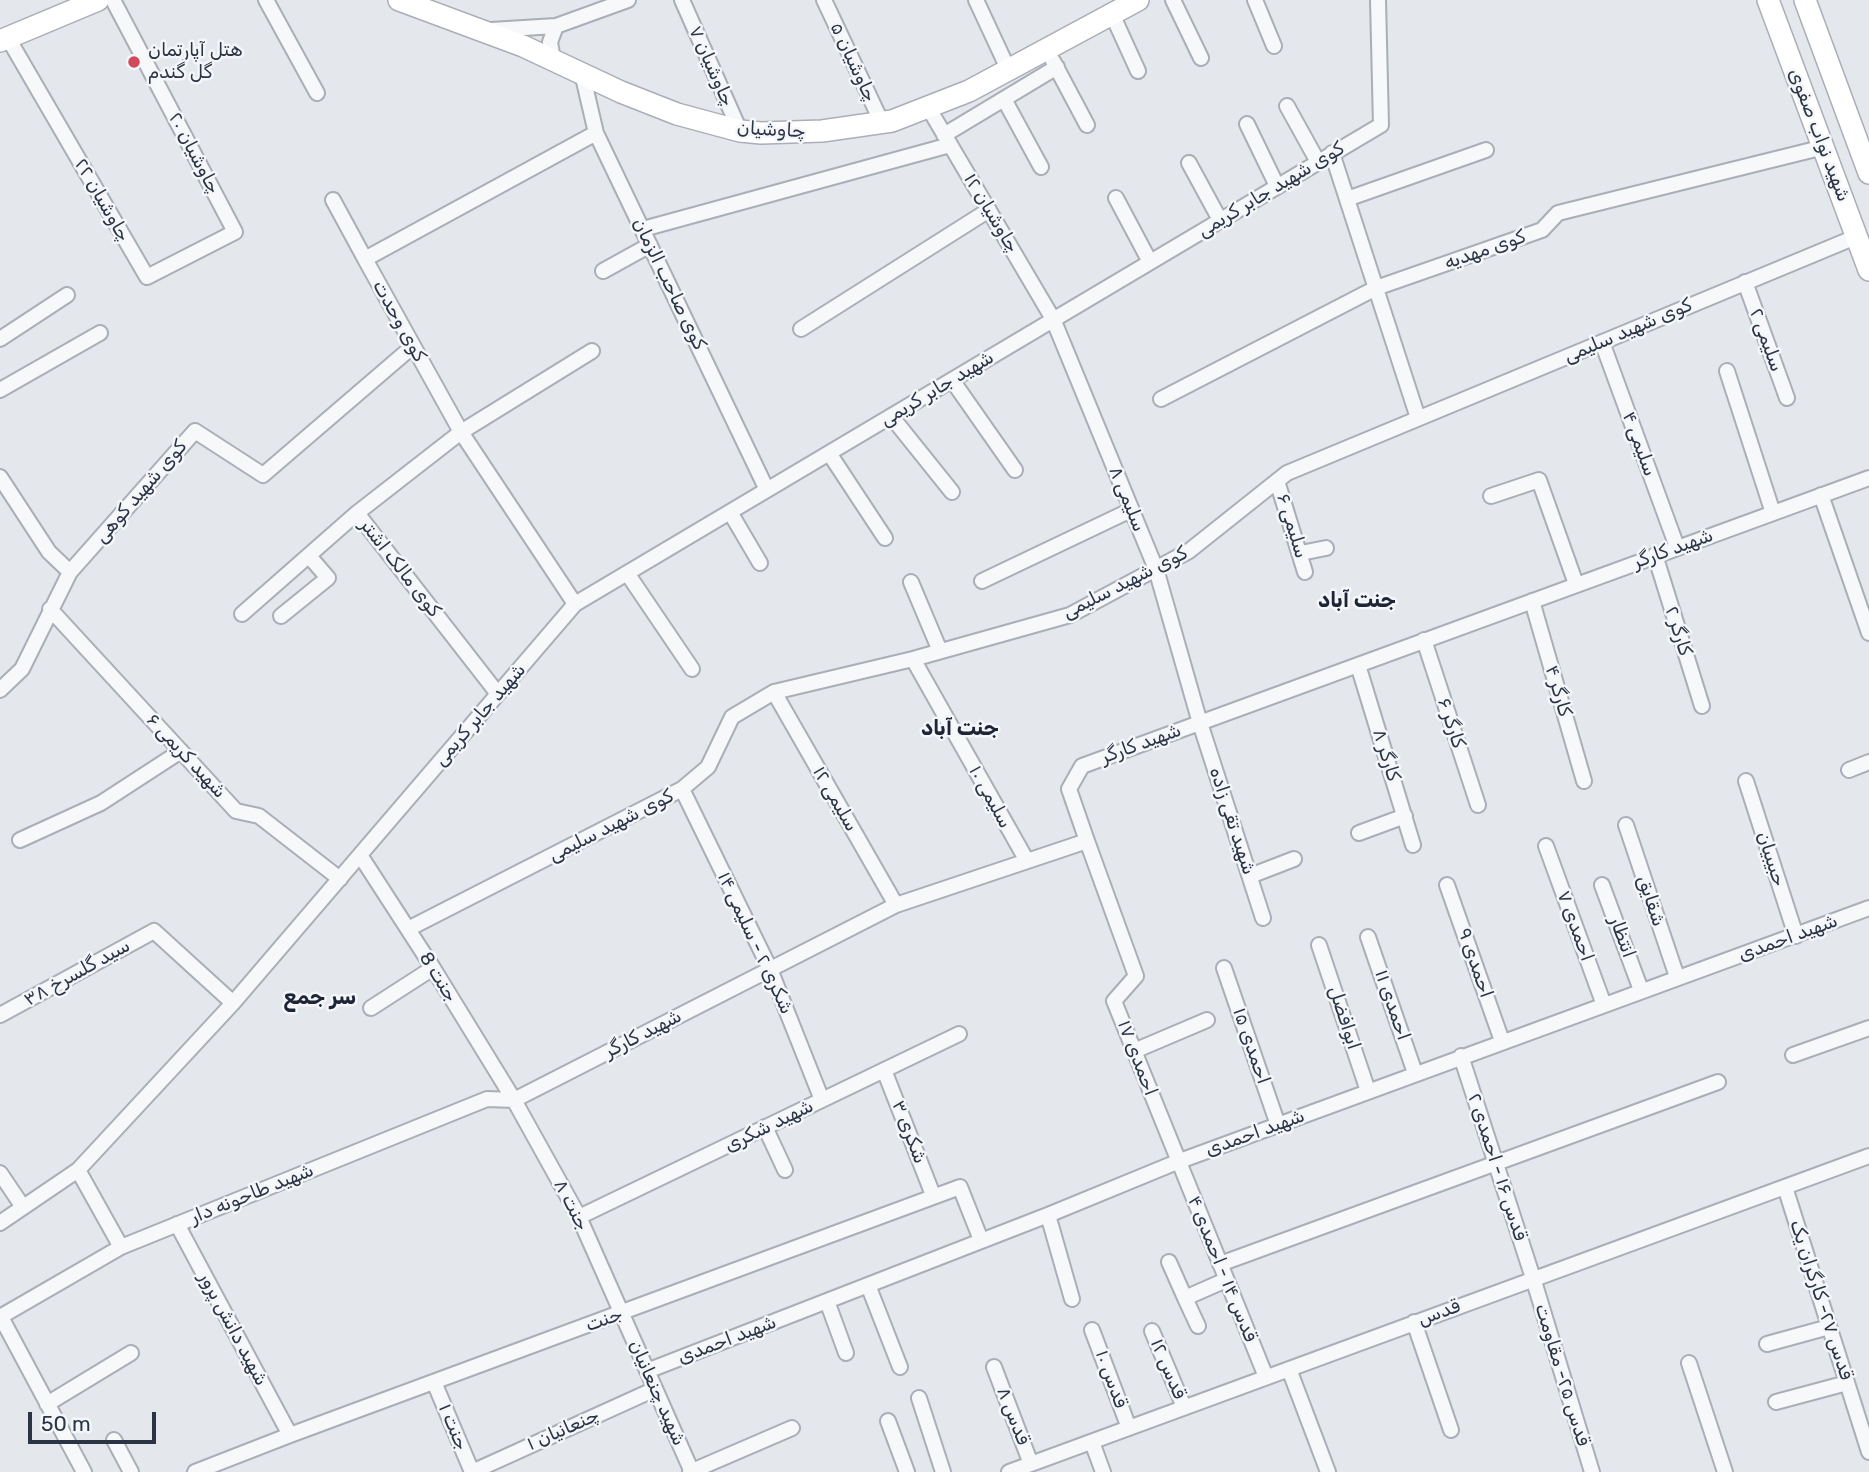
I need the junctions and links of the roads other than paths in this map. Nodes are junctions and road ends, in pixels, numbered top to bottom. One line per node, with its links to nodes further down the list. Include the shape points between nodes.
1 (97, 0): 18 (main road)
2 (114, 0): 50 (street, چاوشیان ۲۰)
3 (266, 0): 26 (street)
4 (399, 0): 17 (main road, چاوشیان)
5 (628, 0): 16 (street)
6 (682, 0): 33 (street, چاوشیان ۷)
7 (824, 0): 30 (street, چاوشیان ۵)
8 (976, 0): 23 (street)
9 (1138, 0): 15 (main road, چاوشیان)
10 (1173, 0): 20 (street)
11 (1255, 0): 19 (street)
12 (1378, 0): 38 (street, کوی شهید جابر کریمی, via 1381,125)
13 (1768, 0): 36 (main road, شهید نواب صفوی)
14 (1805, 0): 42 (main road, شهید نواب صفوی)
15 (1112, 14): 21 (main road, چاوشیان); 24 (street)
16 (556, 26): 17 (street); 22 (street, via 550,42)
17 (482, 31): 22 (main road, چاوشیان)
18 (4, 40): 50 (street, چاوشیان ۲۲, via 147,277)
19 (1274, 46)
20 (1201, 58)
21 (1052, 59): 23 (main road, چاوشیان); 27 (street); 32 (street)
22 (553, 60): 25 (main road, چاوشیان)
23 (1009, 71): 29 (main road, چاوشیان)
24 (1138, 71)
25 (582, 73): 33 (main road, چاوشیان, via 677,114); 34 (street, کوی صاحب الزمان)
26 (317, 93)
27 (1004, 99): 35 (street); 41 (street)
28 (1287, 106): 39 (street)
29 (928, 107): 30 (main road, چاوشیان); 35 (street, چاوشیان ۱۲)
30 (882, 123): 33 (main road, چاوشیان, via 822,131)
31 (1247, 124): 43 (street)
32 (1087, 125)
33 (740, 131)
34 (596, 133): 49 (street, کوی صاحب الزمان); 53 (street, کوی وحدت)
35 (947, 140): 47 (street, چاوشیان ۱۲); 49 (street)
36 (1824, 147): 51 (main road, شهید نواب صفوی); 58 (street, کوی مهدیه, via 1558,213 1542,230)
37 (1486, 150): 45 (street)
38 (1332, 153): 39 (street, کوی شهید جابر کریمی); 45 (street)
39 (1318, 162): 43 (street, کوی شهید جابر کریمی)
40 (1189, 163): 48 (street)
41 (1041, 167)
42 (1869, 173)
43 (1277, 186): 48 (street, کوی شهید جابر کریمی)
44 (1116, 198): 54 (street)
45 (1347, 199): 58 (street)
46 (333, 200): 53 (street)
47 (989, 210): 60 (street, چاوشیان ۱۲); 61 (street)
48 (1220, 220): 54 (street, کوی شهید جابر کریمی)
49 (643, 229): 52 (street, کوی صاحب الزمان)
50 (235, 232)
51 (1858, 236): 55 (main road, شهید نواب صفوی); 57 (street, کوی شهید سلیمی)
52 (650, 245): 56 (street); 80 (street, کوی صاحب الزمان)
53 (365, 259): 65 (street, کوی وحدت)
54 (1150, 262): 60 (street, کوی شهید جابر کریمی)
55 (1869, 270)
56 (603, 271)
57 (1745, 282): 64 (street, کوی شهید سلیمی); 70 (street, سلیمی ۲)
58 (1376, 288): 71 (street, کوی مهدیه); 73 (street)
59 (66, 295): 63 (street)
60 (1053, 319): 68 (street, شهید جابر کریمی); 84 (street, سلیمی ۸)
61 (801, 329)
62 (100, 333): 69 (street)
63 (0, 340)
64 (1602, 342): 73 (street, کوی شهید سلیمی); 89 (street, سلیمی ۴)
65 (412, 347): 74 (street, کوی وحدت); 96 (street, کوی شهید کوهی, via 264,475 195,431)
66 (592, 351): 74 (street, کوی مالک اشتر)
67 (1727, 371): 87 (street)
68 (952, 380): 72 (street, شهید جابر کریمی); 76 (street)
69 (0, 390)
70 (1787, 398)
71 (1161, 399)
72 (891, 416): 75 (street, شهید جابر کریمی); 81 (street)
73 (1418, 418): 79 (street, کوی شهید سلیمی)
74 (461, 432): 86 (street, کوی مالک اشتر); 103 (street, کوی وحدت)
75 (828, 453): 80 (street, شهید جابر کریمی); 88 (street)
76 (1015, 470)
77 (0, 477): 96 (street, via 49,552)
78 (1869, 478): 82 (street, شهید کارگر)
79 (1277, 481): 91 (street, سلیمی ۶); 95 (street, کوی شهید سلیمی, via 1189,551)
80 (767, 490): 85 (street, شهید جابر کریمی)
81 (952, 492)
82 (1821, 495): 87 (street, شهید کارگر); 107 (street)
83 (1491, 496): 101 (street, via 1539,480)
84 (1131, 510): 95 (street, سلیمی ۸); 99 (street)
85 (730, 512): 94 (street); 98 (street, شهید جابر کریمی)
86 (358, 513): 93 (street); 115 (street, کوی مالک اشتر)
87 (1773, 513): 89 (street, شهید کارگر)
88 (885, 538)
89 (1677, 547): 92 (street, شهید کارگر)
90 (1326, 548): 91 (street)
91 (1301, 553): 97 (street, سلیمی ۶)
92 (1655, 555): 101 (street, شهید کارگر); 116 (street, کارگر ۲)
93 (309, 556): 105 (street); 106 (street, via 328,578)
94 (760, 563)
95 (1156, 569): 109 (street, کوی شهید سلیمی, via 1070,615); 117 (street, سلیمی ۸)
96 (70, 572): 104 (street, کوی شهید کوهی)
97 (1305, 572)
98 (627, 573): 103 (street, شهید جابر کریمی); 112 (street)
99 (982, 581)
100 (911, 582): 109 (street)
101 (1576, 584): 102 (street, شهید کارگر)
102 (1532, 601): 108 (street, شهید کارگر); 121 (street, کارگر ۴)
103 (575, 604): 115 (street, شهید جابر کریمی)
104 (50, 609): 113 (street, کوی شهید کوهی, via 22,669); 118 (street, شهید کریمی ۶)
105 (242, 614)
106 (281, 616)
107 (1869, 633)
108 (1424, 640): 111 (street, شهید کارگر); 124 (street, کارگر ۶)
109 (940, 651): 110 (street, کوی شهید سلیمی)
110 (913, 659): 114 (street, کوی شهید سلیمی); 134 (street, سلیمی ۱۰)
111 (1358, 665): 117 (street, شهید کارگر); 125 (street, کارگر ۸)
112 (692, 669)
113 (0, 691)
114 (774, 692): 123 (street, کوی شهید سلیمی, via 732,717 708,767); 139 (street, سلیمی ۱۲)
115 (498, 694): 132 (street, شهید جابر کریمی)
116 (1702, 706)
117 (1200, 723): 129 (street, شهید کارگر, via 1082,766 1069,789); 135 (street, شهید تقی زاده)
118 (181, 751): 128 (street, via 101,803); 136 (street, شهید کریمی ۶, via 236,811 259,816)
119 (1869, 762): 120 (street)
120 (1849, 770)
121 (1584, 780)
122 (1746, 781): 143 (street, حبیبیان)
123 (682, 789): 142 (street, کوی شهید سلیمی); 148 (street, شکری ۲ - سلیمی ۱۴)
124 (1478, 805)
125 (1405, 816): 127 (street); 130 (street, کارگر ۸)
126 (1626, 825): 149 (street, شقایق)
127 (1359, 834)
128 (20, 840)
129 (1087, 841): 134 (street, شهید کارگر); 159 (street, احمدی ۱۷, via 1136,976 1114,1001)
130 (1413, 845)
131 (1546, 846): 152 (street, احمدی ۷)
132 (360, 855): 136 (street, شهید جابر کریمی); 142 (street, جنت 8)
133 (1294, 859): 135 (street)
134 (1027, 861): 139 (street, شهید کارگر)
135 (1250, 876): 141 (street, شهید تقی زاده)
136 (340, 879): 151 (street, شهید جابر کریمی)
137 (1447, 885): 158 (street, احمدی ۹)
138 (1602, 885): 150 (street, انتظار)
139 (896, 905): 148 (street, شهید کارگر)
140 (1869, 908): 143 (street, شهید احمدی)
141 (1263, 918)
142 (408, 929): 146 (street, جنت 8)
143 (1796, 936): 149 (street, شهید احمدی)
144 (1368, 937): 163 (street, احمدی ۱۱)
145 (1319, 944): 165 (street, ابوافضل)
146 (433, 968): 153 (street); 166 (street, جنت 8)
147 (1224, 968): 168 (street, احمدی ۱۵)
148 (770, 969): 166 (street, شهید کارگر); 167 (street, شکری ۲ - سلیمی ۱۴)
149 (1676, 977): 150 (street, شهید احمدی)
150 (1641, 990): 152 (street, شهید احمدی)
151 (233, 1003): 154 (street, سید گلسرخ ۳۸, via 154,931); 173 (street, شهید جابر کریمی)
152 (1604, 1005): 158 (street, شهید احمدی)
153 (370, 1008)
154 (0, 1015)
155 (1207, 1020): 159 (street)
156 (1869, 1028): 160 (street)
157 (959, 1034): 162 (street, شهید شکری)
158 (1502, 1041): 161 (street, شهید احمدی)
159 (1134, 1051): 171 (street, احمدی ۱۷)
160 (1793, 1055)
161 (1461, 1056): 163 (street, شهید احمدی); 172 (street, قدس ۱۶ - احمدی ۲)
162 (884, 1070): 167 (street, شهید شکری); 177 (street, شکری ۳)
163 (1415, 1073): 165 (street, شهید احمدی)
164 (1718, 1082): 172 (street)
165 (1368, 1091): 168 (street, شهید احمدی)
166 (514, 1100): 180 (street, جنت ۸); 182 (street, شهيد طاحونه دار, via 487,1099)
167 (822, 1100): 169 (street, شهید شکری)
168 (1278, 1125): 171 (street, شهید احمدی)
169 (765, 1127): 174 (street); 180 (street, شهید شکری)
170 (1869, 1156): 176 (street, قدس)
171 (1177, 1162): 179 (street, شهید احمدی); 186 (street, قدس ۱۴ - احمدی ۴)
172 (1495, 1164): 186 (street); 187 (street, قدس ۱۶ - احمدی ۲)
173 (78, 1170): 178 (street, شهید جابر کریمی); 184 (street)
174 (785, 1170)
175 (0, 1173): 178 (street)
176 (1785, 1187): 187 (street, قدس); 197 (street, قدس ۲۷- کارگران یک)
177 (933, 1195): 183 (street, جنت, via 960,1187); 193 (street, جنت)
178 (23, 1207): 181 (street, شهید جابر کریمی)
179 (1048, 1214): 183 (street, شهید احمدی); 190 (street)
180 (579, 1217): 193 (street, جنت ۸)
181 (0, 1223)
182 (177, 1224): 184 (street, شهيد طاحونه دار); 220 (street, شهید دانش پرور)
183 (981, 1240): 189 (street, شهید احمدی)
184 (121, 1247): 194 (street, شهيد طاحونه دار)
185 (1169, 1262): 191 (street)
186 (1220, 1264): 188 (street, قدس ۱۴ - احمدی ۴)
187 (1533, 1278): 195 (street, قدس); 235 (street, قدس ۲۵- مقاومت)
188 (1226, 1280): 191 (street); 208 (street, قدس ۱۴ - احمدی ۴)
189 (868, 1285): 192 (street, شهید احمدی); 204 (street)
190 (1072, 1298)
191 (1185, 1298): 196 (street)
192 (827, 1301): 202 (street); 207 (street, شهید احمدی)
193 (621, 1313): 207 (street, شهید چنعانیان); 209 (street, جنت)
194 (0, 1317): 214 (street)
195 (1414, 1322): 206 (street, قدس); 219 (street)
196 (1198, 1326)
197 (1829, 1327): 200 (street); 210 (street, قدس ۲۷- کارگران یک)
198 (1093, 1330): 218 (street, قدس ۱۰)
199 (1152, 1331): 215 (street, قدس ۱۲)
200 (1766, 1344)
201 (131, 1353): 214 (street)
202 (846, 1353)
203 (1689, 1363): 236 (street)
204 (900, 1367)
205 (994, 1367): 224 (street, قدس ۸)
206 (1289, 1369): 208 (street, قدس); 234 (street)
207 (647, 1371): 211 (street, شهید چنعانیان)
208 (1266, 1377): 215 (street, قدس)
209 (434, 1382): 220 (street, جنت); 228 (street, جنت ۱)
210 (1847, 1383): 213 (street); 223 (street, قدس ۲۷- کارگران یک)
211 (655, 1389): 228 (street, چنعانیان ۱); 229 (street, شهید چنعانیان)
212 (919, 1398): 231 (street)
213 (1776, 1402)
214 (47, 1404): 225 (street)
215 (1184, 1407): 218 (street, قدس)
216 (888, 1421): 230 (street)
217 (792, 1428): 229 (street)
218 (1129, 1428): 222 (street, قدس)
219 (1451, 1430)
220 (290, 1435): 227 (street, جنت)
221 (114, 1440): 226 (street)
222 (1091, 1441): 224 (street, قدس); 233 (street)
223 (1869, 1452)
224 (1031, 1464): 232 (street, قدس)
225 (84, 1472)
226 (131, 1472)
227 (195, 1472)
228 (472, 1472)
229 (691, 1472)
230 (907, 1472)
231 (943, 1472)
232 (1009, 1472)
233 (1103, 1472)
234 (1328, 1472)
235 (1592, 1472)
236 (1725, 1472)

